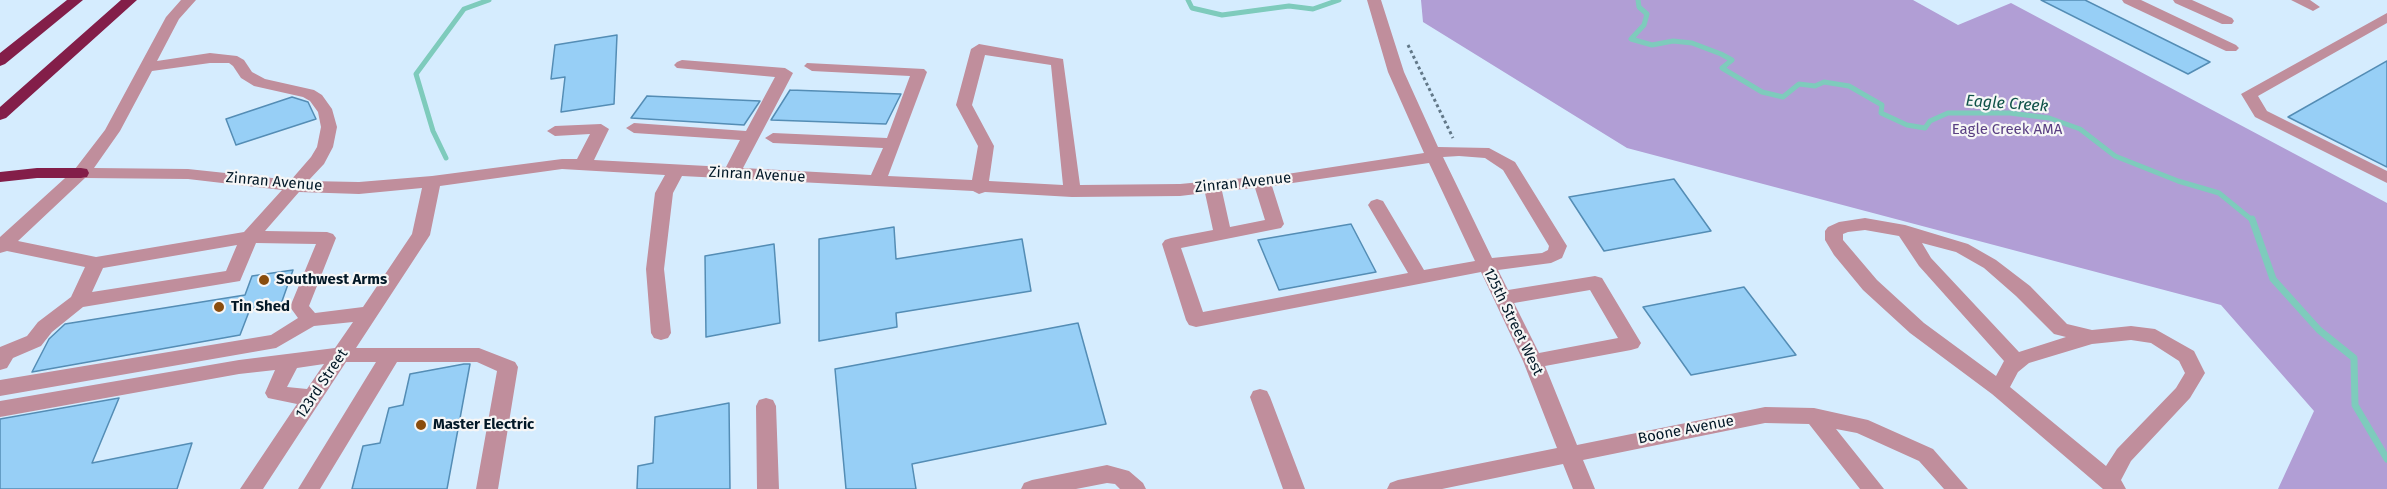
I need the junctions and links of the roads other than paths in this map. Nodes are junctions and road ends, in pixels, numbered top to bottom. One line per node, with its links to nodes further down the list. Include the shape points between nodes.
1 (75, 0): 15 (highway)
2 (130, 0): 16 (highway)
3 (139, 0): 16 (highway)
4 (189, 0): 19 (street, via 173,17)
5 (2129, 0): 12 (street)
6 (2180, 0): 8 (street)
7 (2298, 0): 10 (street)
8 (2202, 3): 12 (street); 13 (street)
9 (1375, 6): 26 (street, 125th Street West, via 1396,72)
10 (2313, 6)
11 (2387, 16): 32 (street, via 2249,94 2261,114)
12 (2172, 20): 14 (street)
13 (2227, 21)
14 (2231, 48)
15 (0, 61)
16 (56, 65): 20 (highway)
17 (682, 65): 23 (street, via 785,73)
18 (812, 66): 25 (street, via 919,72)
19 (145, 67): 29 (street, via 112,131); 36 (street, via 210,58 232,59 246,75 260,83 303,91 316,98 326,112 329,127 325,147)
20 (0, 115)
21 (634, 128): 23 (street)
22 (555, 131): 27 (street, via 600,129)
23 (751, 136): 30 (street)
24 (773, 138): 25 (street)
25 (893, 143): 34 (street)
26 (1433, 155): 35 (street, Zinran Avenue); 46 (street, 125th Street West); 46 (street, Zinran Avenue, via 1489,153 1509,166 1558,246 1556,254 1545,258)
27 (583, 165): 28 (street, Zinran Avenue); 33 (street, Zinran Avenue, via 517,169)
28 (676, 171): 30 (street, Zinran Avenue); 52 (street, via 664,194 655,269)
29 (81, 173): 31 (highway); 36 (street, Zinran Avenue, via 188,174); 44 (street)
30 (731, 174): 34 (street, Zinran Avenue)
31 (0, 177)
32 (2387, 178)
33 (432, 182): 36 (street, Zinran Avenue, via 359,188); 50 (street, 123rd Street, via 421,235)
34 (877, 182): 38 (street, Zinran Avenue)
35 (1262, 182): 37 (street, Zinran Avenue); 42 (street, via 1275,224)
36 (296, 186): 43 (street)
37 (1212, 186): 39 (street, Zinran Avenue); 42 (street)
38 (979, 188): 39 (street, Zinran Avenue); 39 (street, via 986,146 964,105 979,49 1058,62)
39 (1072, 191)
40 (1377, 205): 47 (street)
41 (1905, 231): 53 (street, via 1962,248 1990,264 2061,329); 58 (street, via 1925,262); 61 (street, via 1865,224 1845,226 1834,231 1834,240 1870,285 1917,328)
42 (1223, 234): 47 (street, via 1171,244 1196,320)
43 (250, 237): 45 (street); 49 (street, via 233,276); 51 (street, via 327,238 299,307)
44 (3, 245): 45 (street)
45 (96, 263): 49 (street)
46 (1485, 265): 47 (street); 48 (street, 125th Street West)
47 (1419, 277)
48 (1502, 298): 57 (street, 125th Street West); 57 (street, via 1595,283 1631,343)
49 (78, 301): 59 (street, via 34,341 6,353)
50 (369, 314): 51 (street); 54 (street, 123rd Street)
51 (310, 320): 60 (street, via 276,341)
52 (661, 333)
53 (2091, 337): 58 (street); 68 (street, via 2131,333 2155,336 2187,356 2194,373 2183,393 2124,455)
54 (341, 355): 55 (street); 56 (street); 63 (street, 123rd Street)
55 (391, 355): 70 (street); 71 (street, via 479,355 508,367)
56 (291, 361): 63 (street, via 275,393); 65 (street)
57 (1533, 361): 67 (street, 125th Street West)
58 (2017, 362): 61 (street, via 2010,367)
59 (0, 363)
60 (0, 388)
61 (1999, 390): 68 (street)
62 (1260, 397): 75 (street)
63 (312, 398): 69 (street, 123rd Street)
64 (766, 406): 72 (street)
65 (0, 409)
66 (1814, 416): 67 (street, Boone Avenue, via 1766,415); 78 (street); 79 (street, Boone Avenue, via 1861,426 1926,455)
67 (1569, 453): 76 (street, Boone Avenue); 77 (street, 125th Street West)
68 (2112, 484)
69 (251, 489)
70 (309, 489)
71 (487, 489)
72 (768, 489)
73 (1032, 489): 74 (street, via 1107,474 1121,477)
74 (1135, 489)
75 (1294, 489)
76 (1398, 489)
77 (1584, 489)
78 (1873, 489)
79 (1957, 489)

